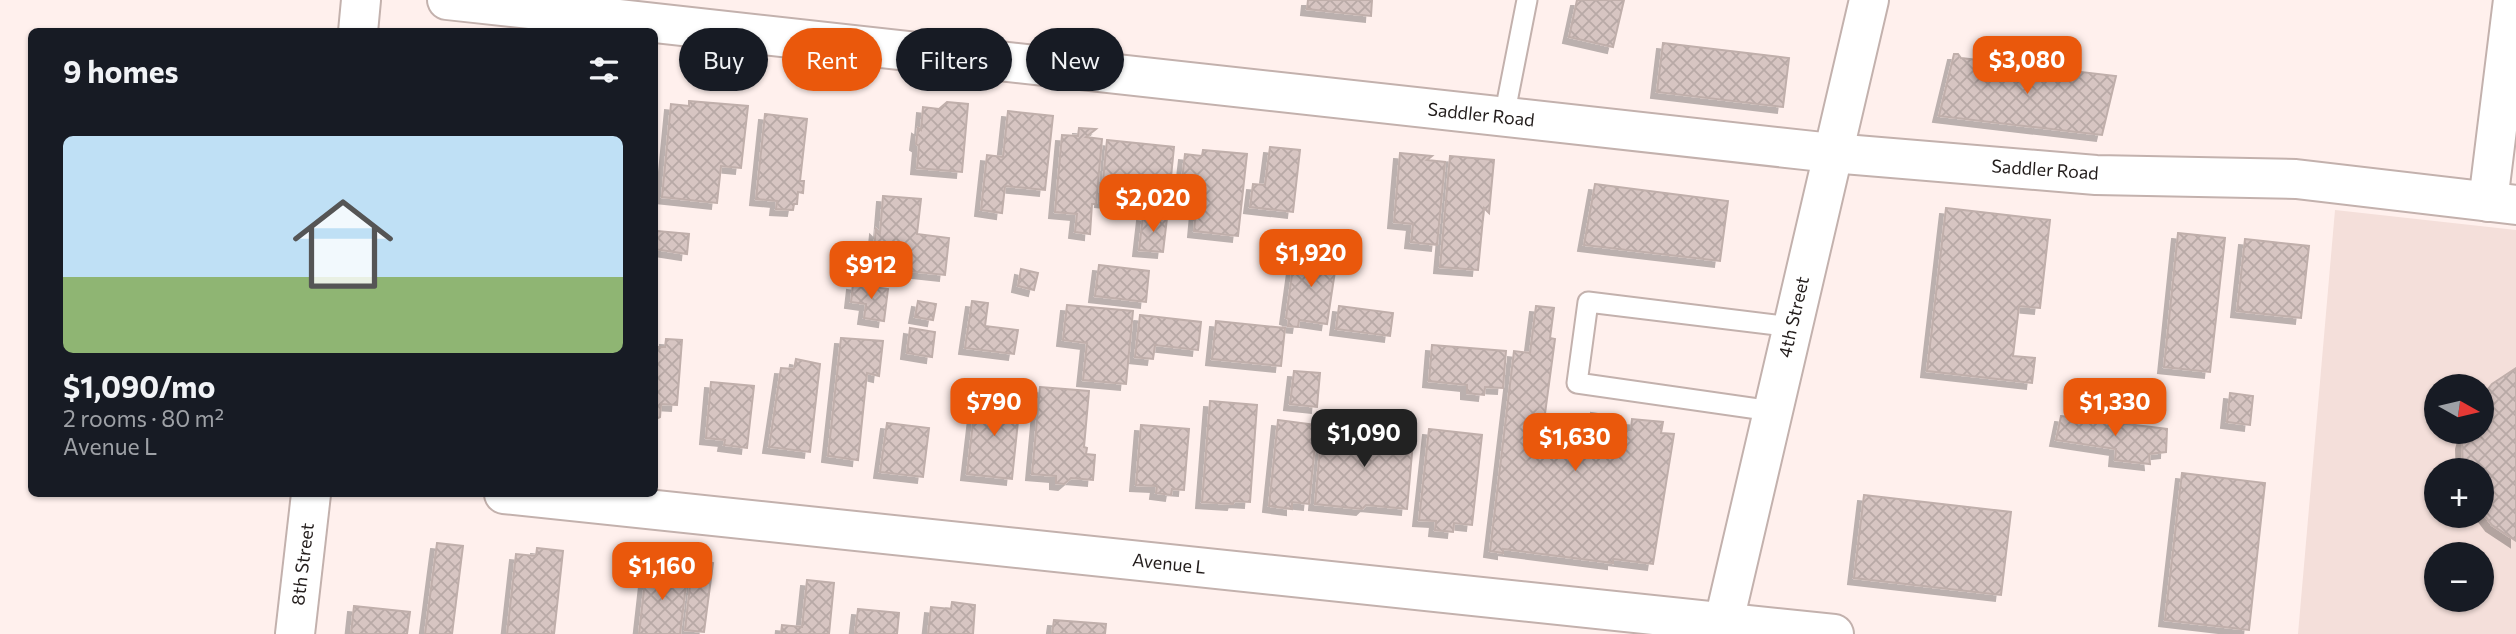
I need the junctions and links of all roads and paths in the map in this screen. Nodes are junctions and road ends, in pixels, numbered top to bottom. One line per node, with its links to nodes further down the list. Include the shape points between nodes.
1 (361, 0): 6 (street)
2 (447, 0): 7 (street, Saddler Road)
3 (1527, 0): 7 (lane)
4 (1869, 0): 8 (street, 4th Street)
5 (2513, 0): 9 (street)
6 (358, 28)
7 (1504, 117): 8 (street, Saddler Road)
8 (1832, 153): 9 (street, Saddler Road, via 2096,175 2296,179); 10 (street, 4th Street)
9 (2502, 203)
10 (1792, 327): 11 (street, 4th Street); 11 (lane, via 1588,302 1577,383)
11 (1772, 411): 14 (street, 4th Street)
12 (311, 497): 15 (street, 8th Street)
13 (531, 497): 14 (street, Avenue L)
14 (1722, 629): 16 (street, Avenue L)
15 (295, 634)
16 (1834, 634)

